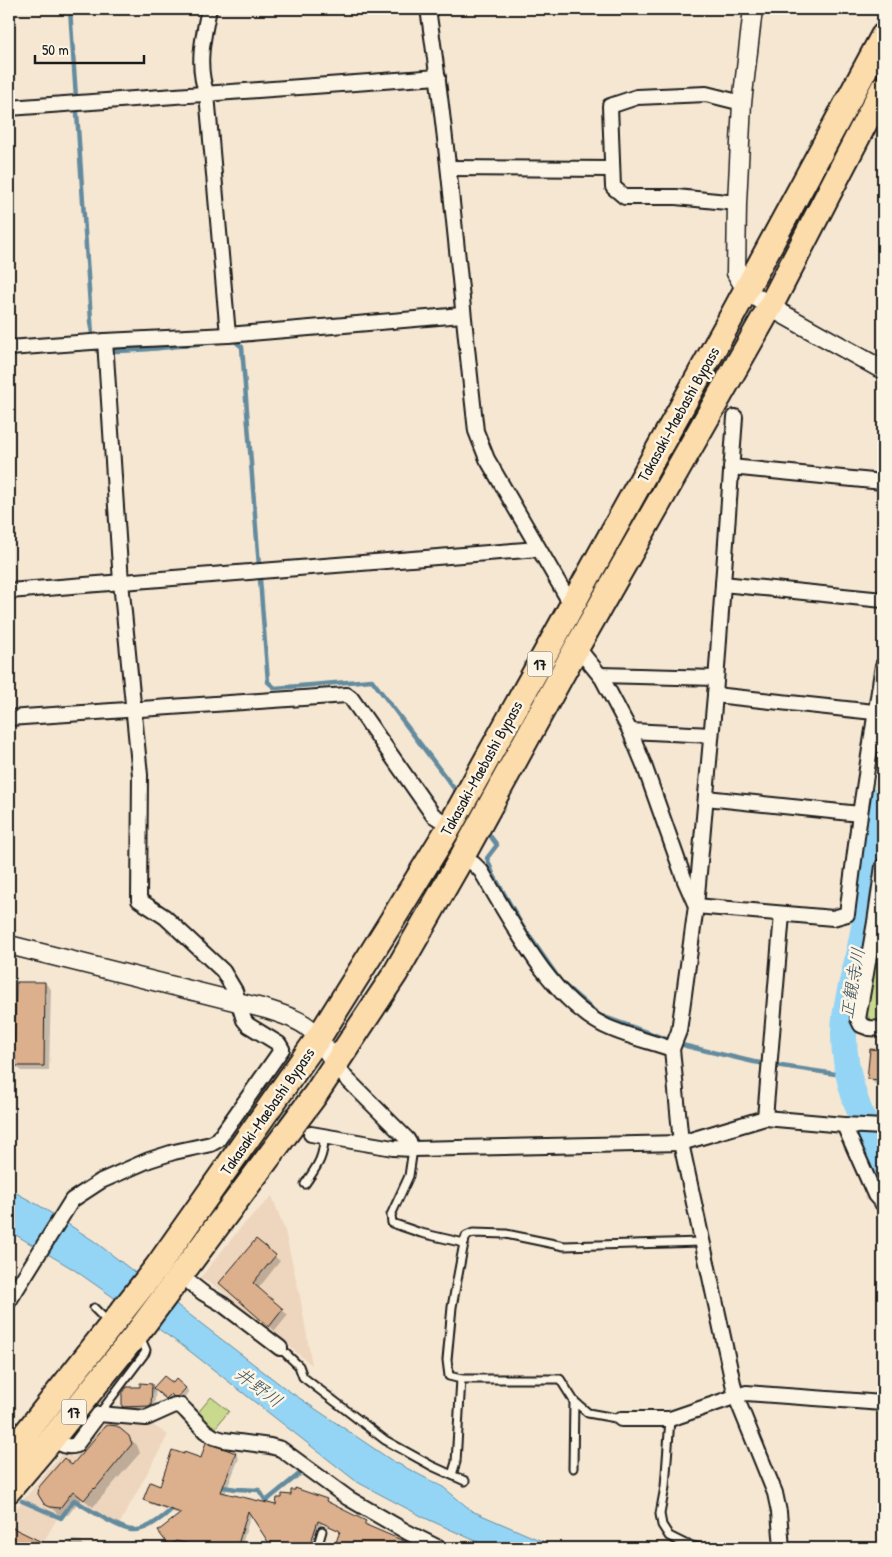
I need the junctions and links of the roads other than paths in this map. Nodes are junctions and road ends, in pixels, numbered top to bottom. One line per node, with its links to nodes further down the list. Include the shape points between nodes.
1 (210, 9): 7 (street, via 202,44 201,80)
2 (428, 9): 5 (street)
3 (753, 9): 8 (street)
4 (883, 36): 13 (highway, Takasaki-Maebashi Bypass / 17)
5 (438, 77): 7 (street); 10 (street)
6 (883, 88): 14 (highway, Takasaki-Maebashi Bypass / 17)
7 (207, 94): 9 (street); 16 (street)
8 (742, 103): 11 (street, via 706,94 637,97 610,106); 12 (street)
9 (9, 108)
10 (449, 168): 11 (street); 15 (street)
11 (612, 169): 12 (street, via 613,187 625,197 676,197)
12 (737, 203): 13 (street, via 736,274)
13 (746, 290): 14 (street); 28 (highway, Takasaki-Maebashi Bypass / 17)
14 (770, 307): 19 (street); 29 (highway, Takasaki-Maebashi Bypass / 17)
15 (462, 315): 16 (street); 23 (street, via 476,431 487,459)
16 (228, 335): 17 (street)
17 (105, 341): 18 (street); 24 (street)
18 (9, 348)
19 (883, 370)
20 (735, 417): 21 (street)
21 (732, 467): 22 (street); 25 (street)
22 (883, 482)
23 (538, 549): 24 (street); 28 (street)
24 (121, 582): 26 (street); 34 (street)
25 (723, 584): 27 (street); 32 (street)
26 (9, 590)
27 (883, 600)
28 (572, 606): 41 (highway, Takasaki-Maebashi Bypass / 17)
29 (577, 647): 31 (street); 42 (highway, Takasaki-Maebashi Bypass / 17)
30 (883, 665): 35 (street)
31 (600, 675): 32 (street); 37 (street)
32 (716, 678): 33 (street)
33 (715, 695): 35 (street); 38 (street)
34 (133, 710): 36 (street); 41 (street, via 347,695 433,815); 48 (street, via 140,785 139,900 165,917 224,971)
35 (880, 712): 40 (street)
36 (9, 718)
37 (630, 731): 38 (street); 44 (street)
38 (711, 736): 39 (street)
39 (706, 798): 40 (street); 44 (street)
40 (860, 814): 45 (street, via 847,914 833,918)
41 (450, 826): 50 (highway, Takasaki-Maebashi Bypass / 17)
42 (462, 857): 51 (street, via 481,870 535,959 574,1005 604,1026); 52 (highway, Takasaki-Maebashi Bypass / 17, via 396,974)
43 (883, 866): 46 (street)
44 (696, 906): 45 (street); 51 (street, via 679,1033)
45 (782, 914): 53 (street)
46 (879, 922): 49 (street, via 858,1018 862,1026)
47 (9, 945): 48 (street)
48 (238, 1002): 50 (street, via 293,1018); 64 (street, via 248,1025 280,1044 282,1049 256,1091 218,1140 149,1160 101,1181 68,1204)
49 (883, 1030)
50 (319, 1037): 52 (street); 63 (highway, Takasaki-Maebashi Bypass / 17)
51 (672, 1048): 57 (street)
52 (336, 1065): 58 (street, via 407,1139); 63 (highway, Takasaki-Maebashi Bypass / 17)
53 (765, 1118): 54 (street); 57 (street)
54 (849, 1125): 55 (street); 60 (street, via 876,1195)
55 (883, 1127)
56 (318, 1135): 58 (street); 59 (lane, via 324,1151)
57 (681, 1144): 58 (street); 61 (street)
58 (413, 1150): 62 (lane, via 409,1176 391,1215 392,1223)
59 (306, 1184)
60 (883, 1204)
61 (701, 1242): 62 (lane, via 564,1246 506,1234 473,1233 466,1236); 70 (street)
62 (464, 1243): 69 (lane, via 452,1307 447,1360 449,1376)
63 (171, 1275): 66 (highway, Takasaki-Maebashi Bypass / 17); 67 (highway, Takasaki-Maebashi Bypass / 17); 68 (street, via 222,1304)
64 (9, 1301)
65 (94, 1308): 66 (lane)
66 (115, 1321): 77 (highway, Takasaki-Maebashi Bypass / 17)
67 (138, 1332): 73 (lane, via 145,1353); 76 (highway, Takasaki-Maebashi Bypass / 17)
68 (280, 1348): 79 (lane, via 299,1366 303,1377 360,1422 385,1440)
69 (460, 1379): 71 (lane, via 560,1379); 79 (lane, via 456,1462)
70 (736, 1397): 72 (street, via 746,1393); 75 (street); 86 (street, via 775,1492)
71 (574, 1401): 74 (lane, via 588,1414); 78 (lane)
72 (883, 1403)
73 (99, 1414): 76 (street, via 76,1445 72,1447); 84 (street, via 146,1418 169,1406 181,1406 214,1436 281,1449 348,1498)
74 (621, 1419): 75 (street)
75 (670, 1419): 85 (lane, via 660,1514 662,1525 670,1536)
76 (52, 1439): 81 (highway, Takasaki-Maebashi Bypass / 17)
77 (9, 1455)
78 (573, 1468)
79 (452, 1475): 80 (lane)
80 (465, 1481)
81 (9, 1490)
82 (322, 1531): 83 (lane)
83 (317, 1548)
84 (439, 1548)
85 (701, 1548)
86 (782, 1548)

